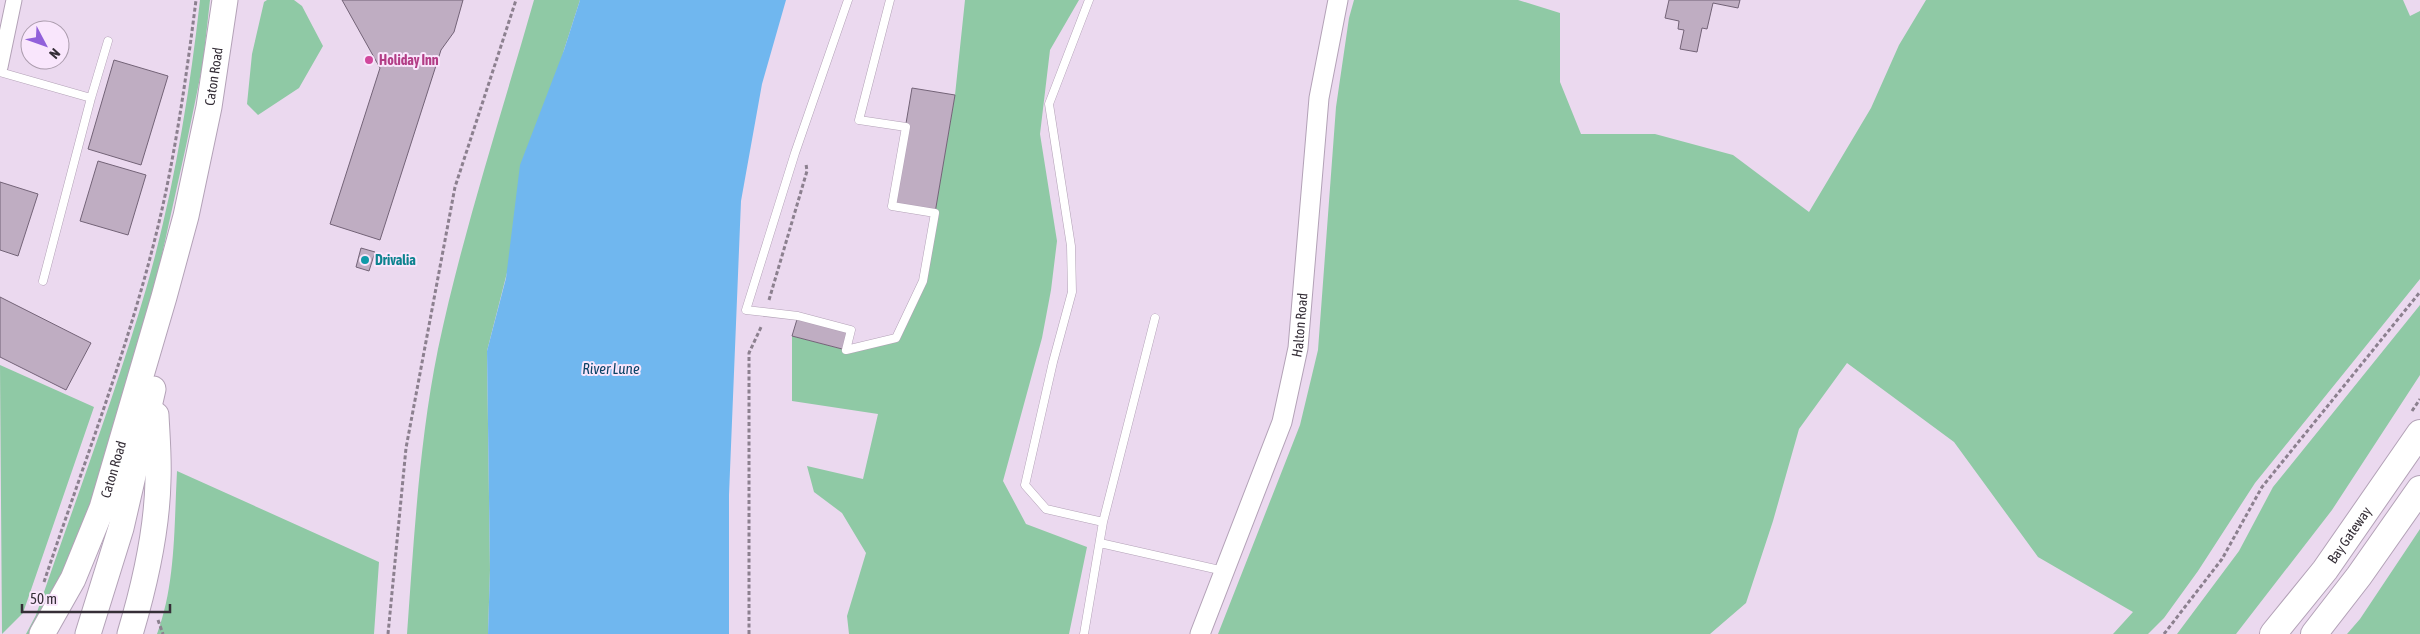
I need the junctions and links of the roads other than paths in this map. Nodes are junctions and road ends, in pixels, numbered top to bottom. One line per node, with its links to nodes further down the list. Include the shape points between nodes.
1 (14, 0): 8 (street)
2 (226, 0): 12 (main road, Caton Road, via 209,107 186,216)
3 (848, 0): 4 (lane, via 795,153 746,310 798,316 851,330 846,350 896,338 923,281 935,213 892,206 906,127 859,120)
4 (890, 0)
5 (1089, 0): 17 (lane, via 1049,104 1071,246 1072,292 1025,485 1046,509)
6 (1338, 0): 19 (street, Halton Road, via 1318,98 1298,348 1282,422)
7 (108, 40): 10 (lane)
8 (0, 67)
9 (0, 72): 10 (lane)
10 (91, 98): 11 (lane)
11 (43, 281)
12 (164, 297): 14 (main road, Caton Road, via 162,347); 21 (main road, Caton Road, via 102,508 73,579)
13 (1155, 318): 17 (lane)
14 (154, 385): 20 (main road, Caton Road, via 121,528); 24 (main road, via 158,479 153,534)
15 (2420, 433): 27 (highway, Bay Gateway, via 2326,570)
16 (2420, 489): 28 (highway)
17 (1103, 522): 18 (lane)
18 (1100, 543): 19 (lane); 25 (lane)
19 (1224, 571): 26 (street, Halton Road)
20 (102, 592): 22 (main road); 23 (main road, Caton Road)
21 (42, 634)
22 (71, 634)
23 (88, 634)
24 (130, 634)
25 (1084, 634)
26 (1200, 634)
27 (2273, 634)
28 (2314, 634)

